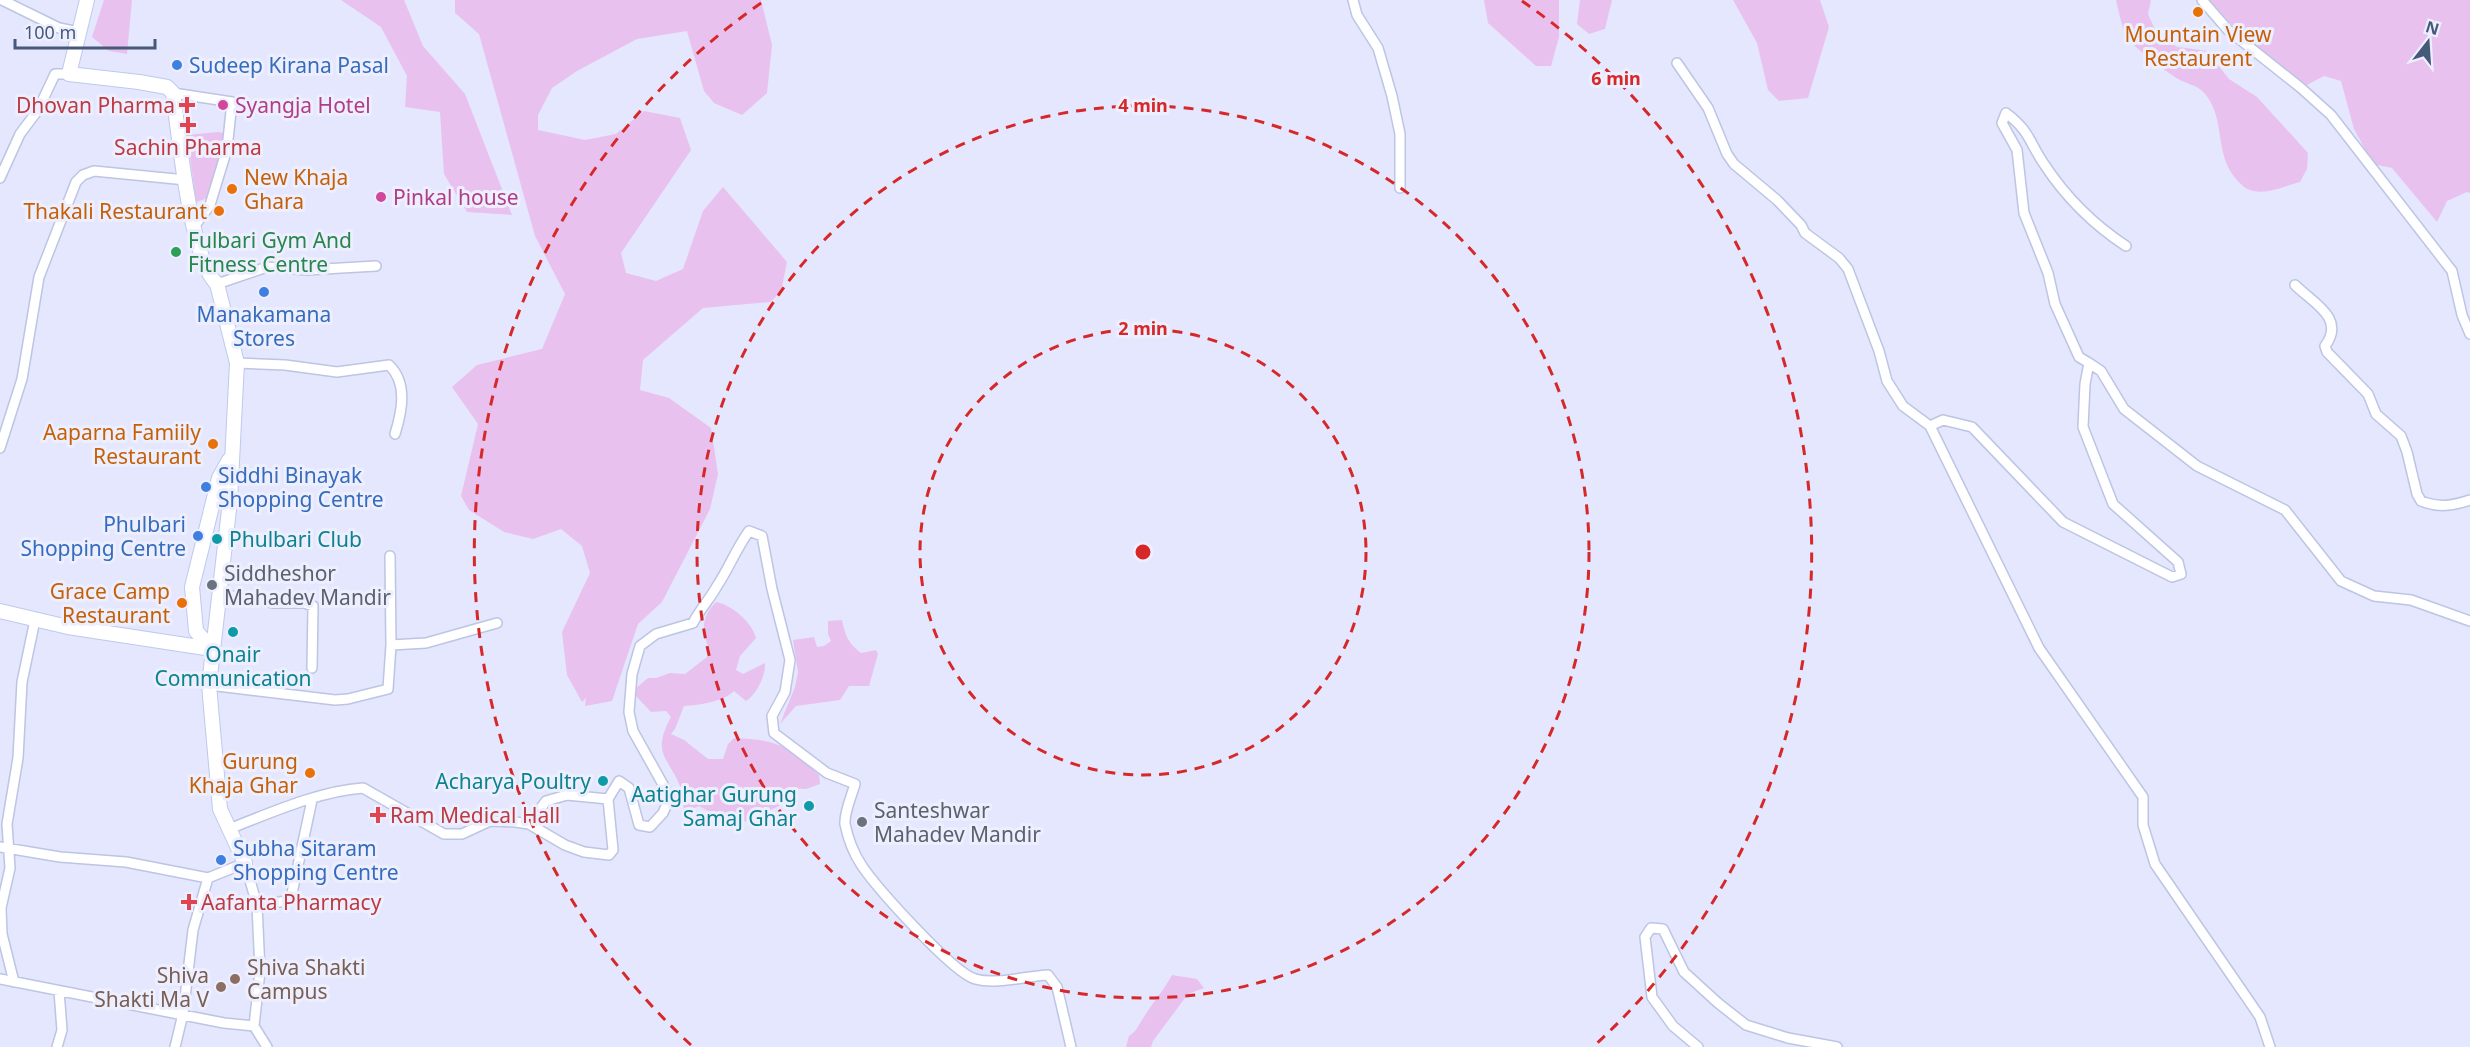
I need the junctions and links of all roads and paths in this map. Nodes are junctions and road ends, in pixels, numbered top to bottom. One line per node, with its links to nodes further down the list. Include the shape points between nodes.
1 (2, 0): 5 (street, via 59,28)
2 (87, 0): 5 (main road)
3 (1353, 0): 11 (street, via 1357,15 1378,48 1392,96 1400,134)
4 (2202, 0): 17 (street, via 2228,30 2331,115 2452,271)
5 (79, 32): 7 (main road)
6 (1677, 63): 20 (street, via 1708,108 1734,164 1848,269 1887,381 1903,406)
7 (69, 75): 8 (main road, via 148,83 167,87); 9 (street, via 55,74)
8 (173, 93): 10 (main road); 12 (street, via 232,102 224,161 210,205)
9 (0, 178)
10 (186, 180): 12 (main road); 22 (street, via 94,171 76,182 39,277 22,379)
11 (1400, 188)
12 (193, 228): 15 (main road, via 208,276)
13 (2126, 246): 19 (street, via 2093,222 2044,164 2021,124 2006,114 2002,123 2017,150 2027,222 2049,273 2055,304 2079,357)
14 (376, 266): 15 (street, via 307,270 267,267)
15 (217, 284): 18 (main road)
16 (2295, 285): 24 (street, via 2330,318 2333,335 2325,346 2327,352 2368,394 2376,414 2400,436 2421,501 2438,506)
17 (2470, 334)
18 (237, 363): 21 (street, via 337,372 389,366 399,374 403,393); 23 (main road)
19 (2089, 363): 20 (street, via 2083,427 2113,504 2178,562 2181,574 2172,577 2063,522 1972,427 1943,420); 29 (street, via 2101,371 2124,409 2197,466 2285,510 2341,581 2374,596 2411,600)
20 (1930, 426): 56 (street, via 2039,648 2143,797 2143,825 2155,864 2260,1017)
21 (395, 434)
22 (0, 448)
23 (230, 458): 26 (main road, via 230,501); 32 (main road, via 219,478 192,587 196,631)
24 (2470, 500)
25 (390, 556): 31 (street)
26 (219, 594): 32 (main road); 33 (street, via 313,606)
27 (0, 612): 28 (main road)
28 (35, 620): 32 (main road); 39 (street, via 22,682 18,758)
29 (2470, 621)
30 (497, 623): 31 (street, via 426,643)
31 (391, 645): 34 (street, via 388,688 348,699)
32 (212, 649): 34 (main road)
33 (312, 668)
34 (209, 685): 38 (main road, via 220,809)
35 (608, 799): 37 (street, via 567,795 546,801); 37 (street, via 613,850 609,855 584,852); 52 (street, via 619,782 629,788 639,825 650,827 663,813 670,797 633,731 629,712 632,674 640,646 656,634 693,622 749,531 762,536 790,660 785,692 771,716 774,733 827,773 855,784 845,821 862,867 957,968 974,978 992,980 1048,975 1057,987)
36 (312, 800): 37 (street, via 363,788 444,834 462,834 490,821); 38 (street); 42 (street, via 291,898)
37 (529, 824)
38 (229, 829): 40 (main road)
39 (4, 848): 41 (street, via 126,862); 44 (street, via 10,868 1,908 2,934)
40 (245, 863): 41 (street); 42 (street)
41 (208, 878): 46 (street, via 193,930)
42 (257, 904): 47 (street, via 260,971)
43 (0, 979): 44 (street)
44 (14, 982): 45 (street)
45 (58, 991): 46 (street); 49 (street, via 62,1030)
46 (183, 1014): 47 (street); 50 (street)
47 (254, 1026): 51 (street)
48 (1788, 1038): 53 (street, via 1746,1025 1718,1003 1684,972 1663,929 1651,928 1645,937 1652,997 1673,1026); 54 (street); 55 (street)
49 (57, 1047)
50 (175, 1047)
51 (267, 1047)
52 (1071, 1047)
53 (1698, 1047)
54 (1801, 1047)
55 (1837, 1047)
56 (2270, 1047)

